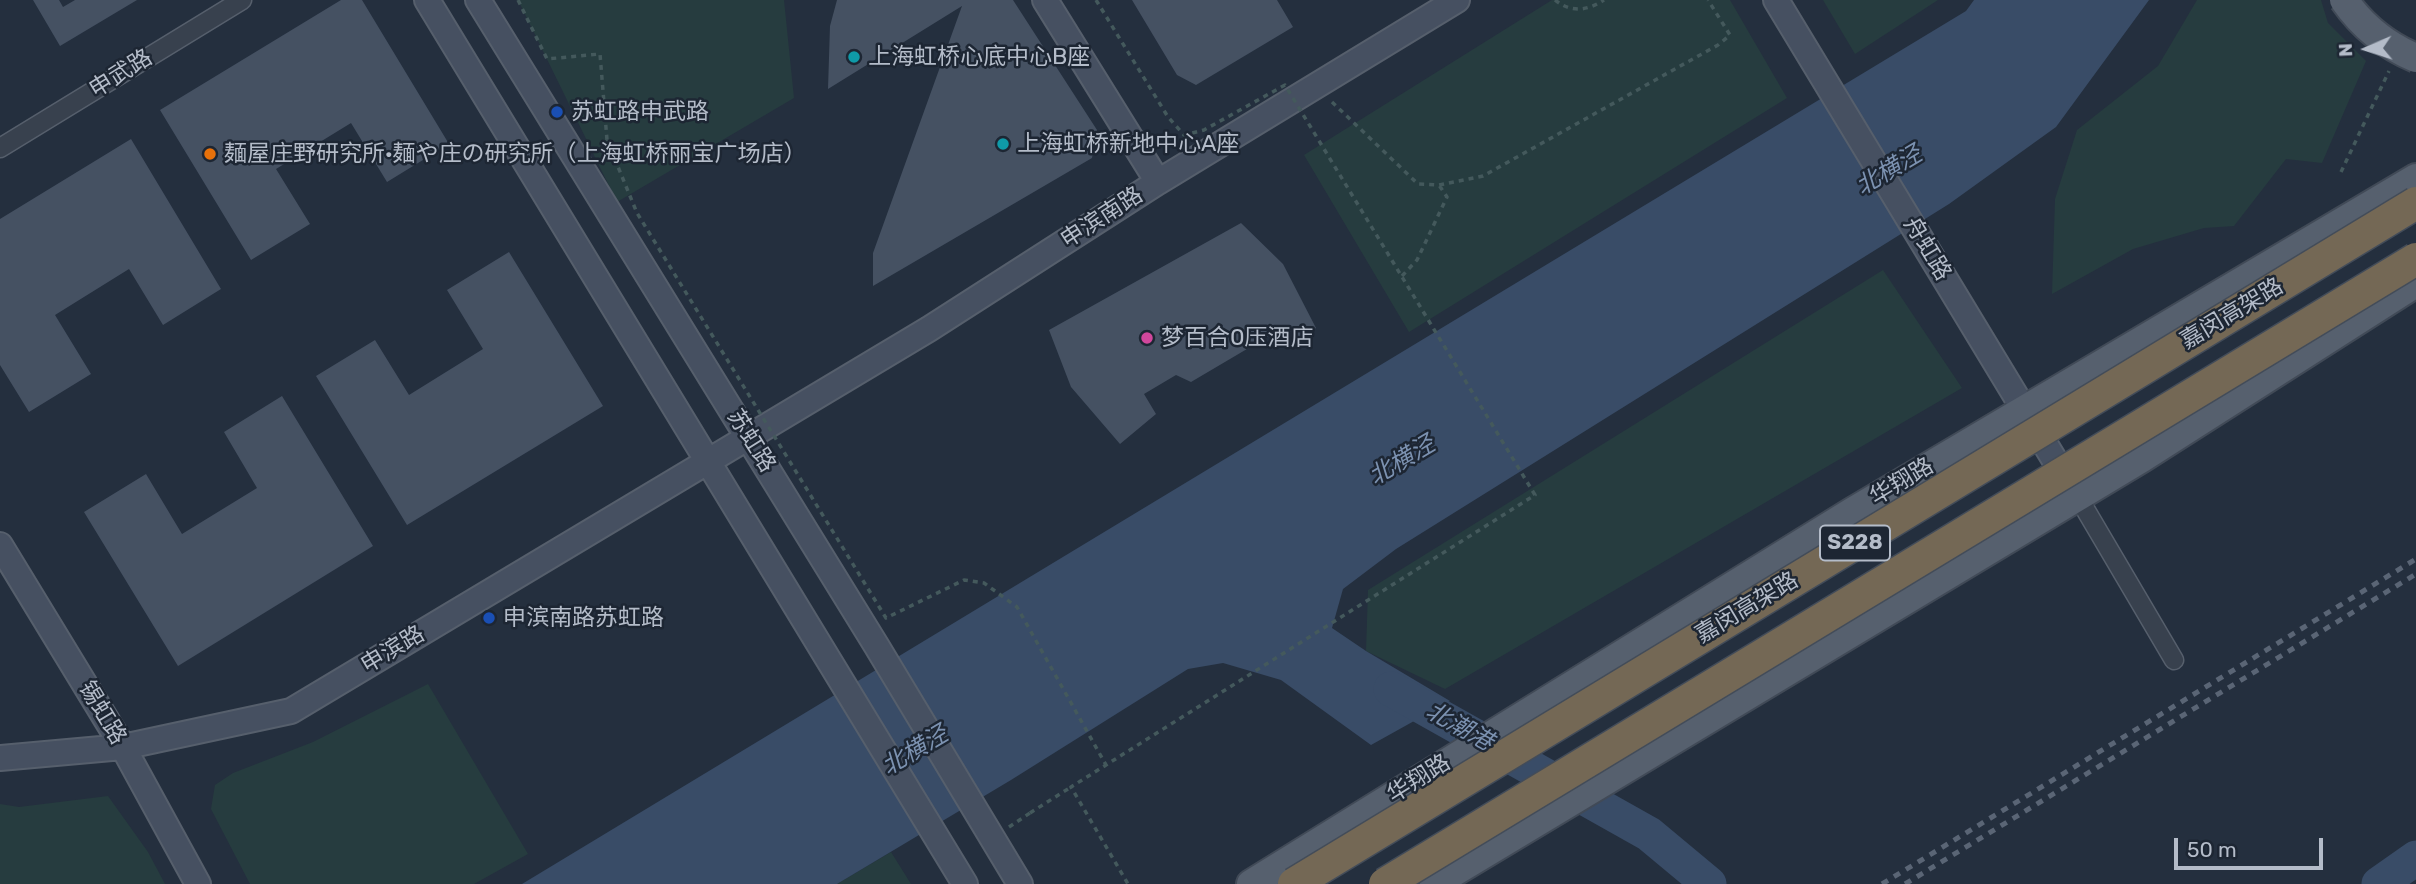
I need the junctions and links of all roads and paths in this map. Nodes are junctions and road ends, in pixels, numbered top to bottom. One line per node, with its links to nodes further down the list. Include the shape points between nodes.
1 (242, 0): 15 (street, 申武路)
2 (428, 0): 26 (main road)
3 (478, 0): 25 (main road, 苏虹路)
4 (518, 0): 32 (path, bridge, via 547,59 600,54 607,140 637,213 886,618 964,580 984,583 1017,607)
5 (1045, 0): 18 (main road)
6 (1096, 0): 22 (path, bridge, via 1168,117 1184,135 1204,130 1285,85)
7 (1457, 0): 14 (main road, 申滨南路)
8 (1555, 0): 9 (path, via 1571,10)
9 (1604, 0)
10 (1709, 0): 19 (path, via 1730,34 1718,45 1483,176)
11 (1776, 0): 24 (main road, 舟虹路)
12 (2344, 0): 13 (main road, bridge)
13 (2406, 60): 16 (path, via 2388,71)
14 (1316, 86): 18 (main road, 申滨南路); 19 (path, via 1418,184)
15 (0, 148)
16 (2341, 172)
17 (2416, 178): 24 (main road, 华翔路)
18 (1158, 181): 25 (main road, 申滨南路, via 929,329)
19 (1439, 185): 22 (path, via 1447,197 1417,260)
20 (2416, 203): 40 (highway, 嘉闵高架路 / S228, bridge)
21 (2416, 259): 41 (highway, S228, bridge)
22 (1402, 276): 32 (path, bridge, via 1535,495)
23 (2416, 283): 27 (main road)
24 (2023, 410): 27 (main road, 舟虹路); 39 (main road, 华翔路)
25 (748, 437): 26 (main road, 申滨路); 37 (main road, 苏虹路)
26 (706, 462): 30 (main road, 申滨路, via 291,712); 36 (main road)
27 (2078, 497): 29 (street); 42 (main road)
28 (0, 545): 30 (main road, 锡虹路)
29 (2174, 660)
30 (123, 747): 31 (main road, 申滨路); 35 (main road, 锡虹路)
31 (0, 758)
32 (1106, 765): 33 (path, bridge)
33 (1071, 787): 34 (path, bridge); 38 (path, bridge)
34 (1030, 813)
35 (198, 884)
36 (965, 884)
37 (1020, 884)
38 (1128, 884)
39 (1251, 884)
40 (1294, 884)
41 (1385, 884)
42 (1434, 884)

